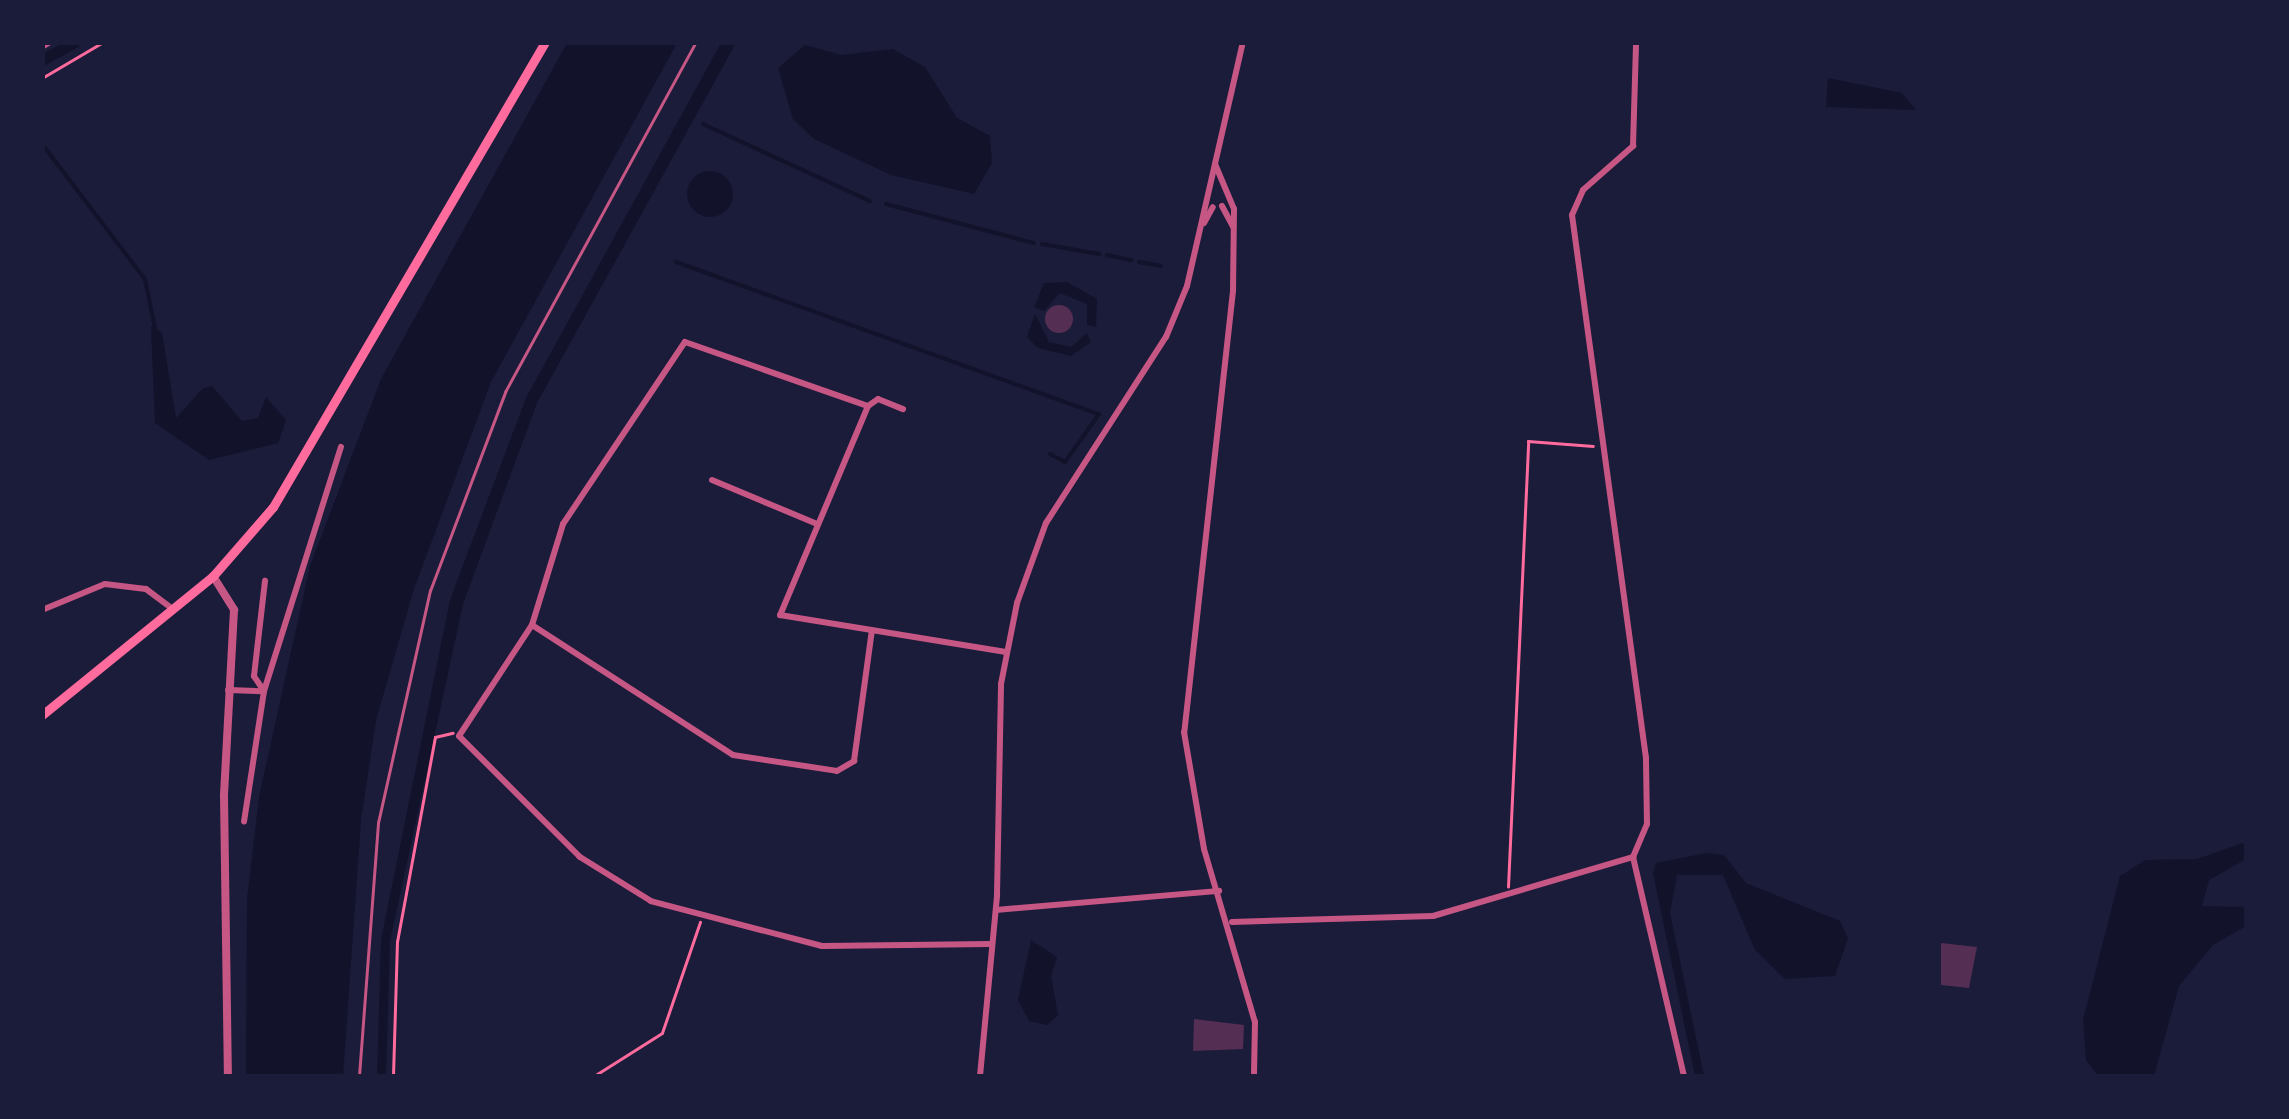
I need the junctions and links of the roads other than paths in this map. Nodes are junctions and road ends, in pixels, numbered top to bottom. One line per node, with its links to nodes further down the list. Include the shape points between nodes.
1 (50, 42): 6 (street)
2 (544, 42): 20 (main road, via 312,449)
3 (696, 42): 37 (lane, via 505,392 430,590 378,823)
4 (1244, 42): 7 (street)
5 (1636, 42): 31 (street, via 1632,146 1573,209 1646,758 1647,824)
6 (42, 47)
7 (1214, 164): 8 (street); 9 (street)
8 (1208, 182): 9 (street); 11 (street)
9 (1221, 182): 10 (street)
10 (1228, 196): 12 (street); 14 (street)
11 (1203, 204): 12 (street); 13 (street)
12 (1217, 207): 13 (street); 14 (street)
13 (1203, 224): 26 (street, via 1166,337 1046,523)
14 (1236, 232): 32 (street, via 1184,732)
15 (868, 406): 16 (street, via 878,399); 19 (street); 24 (street, via 693,342 678,346 563,524)
16 (903, 409)
17 (340, 448): 28 (street)
18 (712, 480): 19 (street)
19 (815, 523): 25 (street, via 780,616)
20 (213, 576): 23 (main road); 27 (street, via 234,610)
21 (265, 581): 28 (street, via 254,676)
22 (42, 610): 23 (street, via 120,584 157,593)
23 (174, 611): 29 (main road)
24 (532, 625): 25 (street, via 733,755 836,771 857,750); 35 (street, via 459,736 580,857 627,889 701,919 845,948)
25 (872, 630): 26 (street)
26 (1006, 652): 33 (street)
27 (226, 690): 28 (street); 36 (street)
28 (264, 691): 30 (street)
29 (42, 715)
30 (244, 821)
31 (1633, 857): 34 (street, via 1433,916); 40 (street)
32 (1220, 891): 33 (street); 34 (street)
33 (996, 910): 35 (street)
34 (1232, 922): 39 (street, via 1256,1022)
35 (990, 944): 38 (street)
36 (228, 1076)
37 (359, 1076)
38 (980, 1076)
39 (1254, 1076)
40 (1684, 1076)

